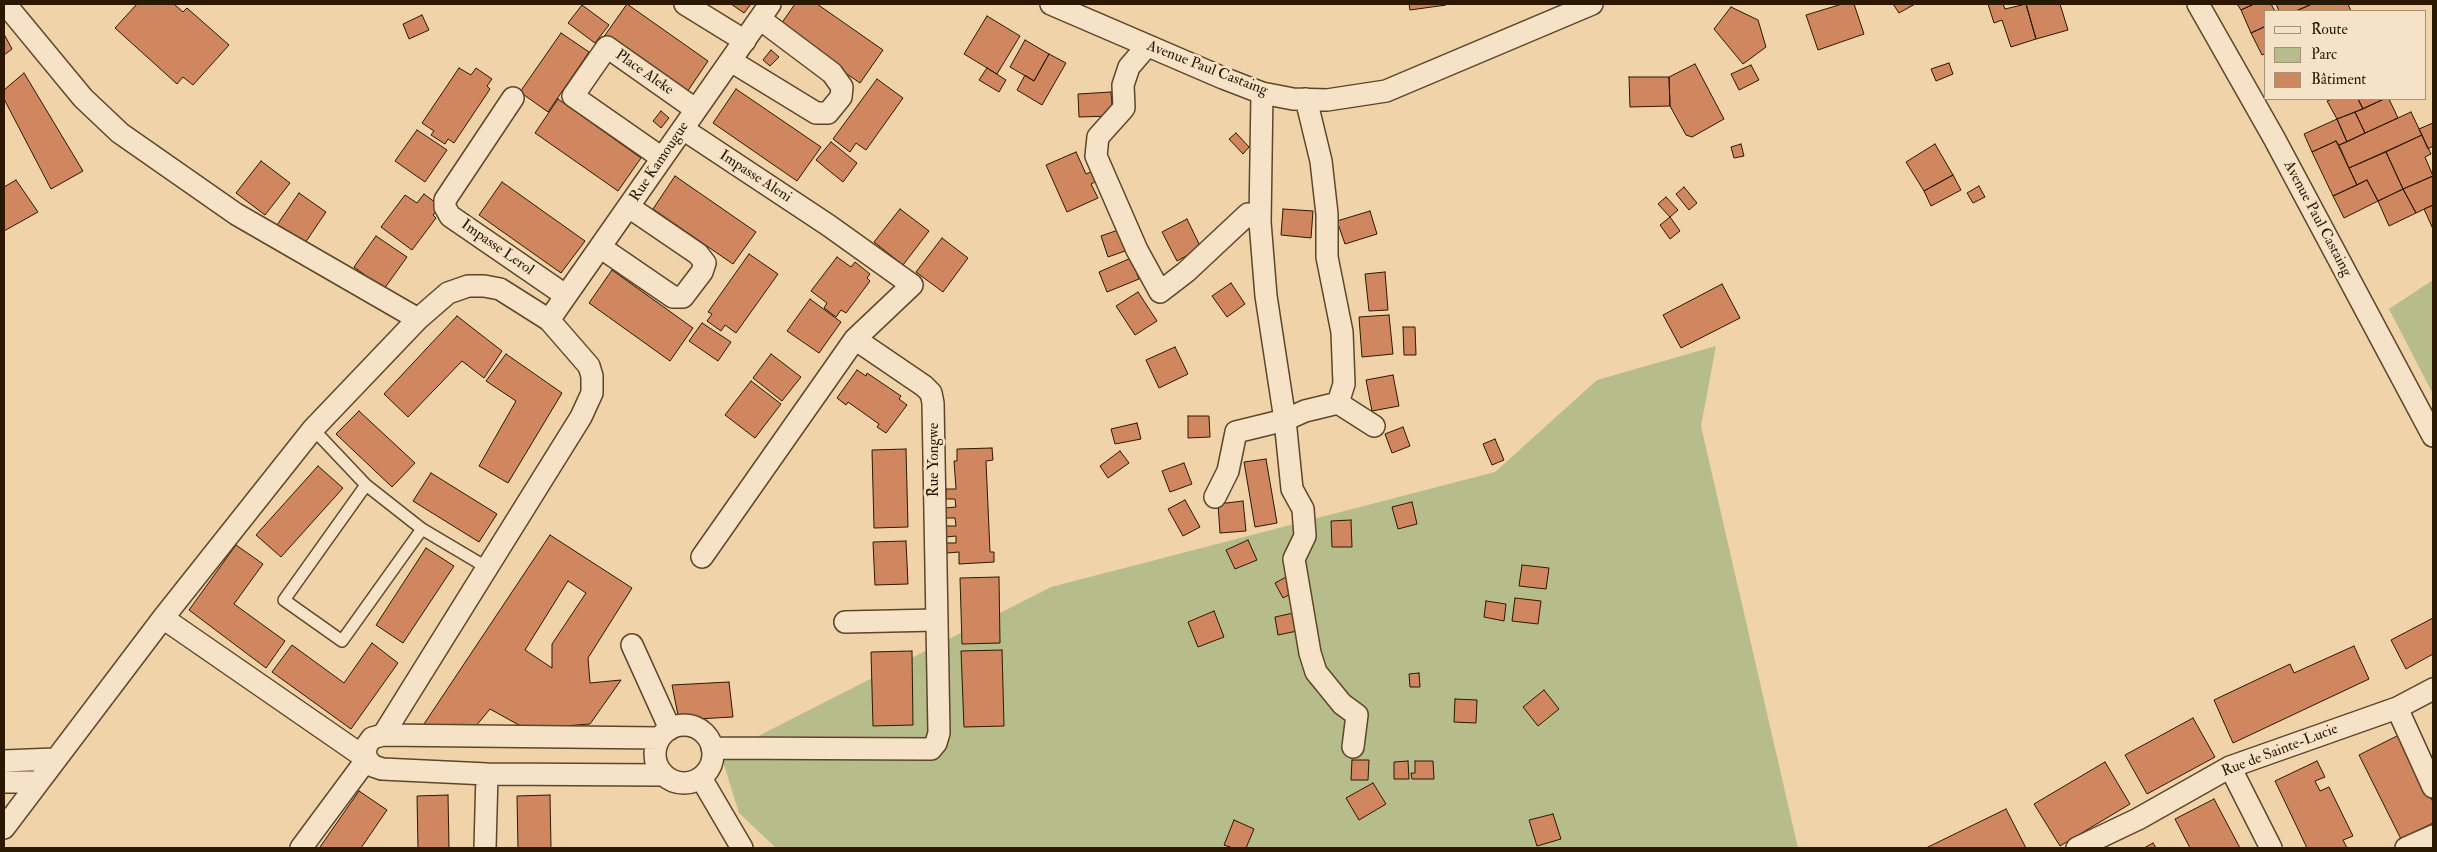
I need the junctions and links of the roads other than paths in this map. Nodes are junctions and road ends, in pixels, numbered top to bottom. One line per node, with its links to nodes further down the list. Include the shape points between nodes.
1 (685, 4): 7 (street)
2 (1051, 4): 8 (street, Avenue Paul Castaing)
3 (1592, 4): 12 (street, Avenue Paul Castaing, via 1386,91 1352,98)
4 (2198, 4): 27 (street, Avenue Paul Castaing, via 2274,138)
5 (7, 6): 20 (street, via 84,98 120,133 236,214)
6 (765, 11): 7 (street, Rue Kamougue); 9 (street, via 832,73 842,87 841,96 828,112 816,113)
7 (745, 41): 9 (street, Rue Kamougue)
8 (1147, 46): 10 (street, Avenue Paul Castaing); 17 (street, via 1129,67 1123,85 1124,108 1098,137 1096,156 1137,250 1160,292 1248,214)
9 (731, 62): 13 (street, Rue Kamougue)
10 (1262, 93): 12 (street, Avenue Paul Castaing); 17 (street)
11 (512, 98): 19 (street, Impasse Lerol, via 444,204 448,214)
12 (1306, 99): 23 (street, via 1322,161 1327,257 1342,332 1344,384)
13 (695, 109): 14 (street, Rue Kamougue); 15 (street, Place Aleke, via 607,47 573,96)
14 (682, 129): 15 (street, Rue Kamougue); 22 (street, Impasse Aleni, via 828,225 912,285)
15 (662, 158): 16 (street, Rue Kamougue)
16 (629, 207): 18 (street, Rue Kamougue); 18 (street, via 698,254 705,262 702,272 683,297 673,297)
17 (1260, 222): 24 (street, via 1266,296)
18 (600, 247): 19 (street, Rue Kamougue)
19 (565, 295): 21 (street, Rue Kamougue)
20 (418, 319): 21 (street, via 448,294 468,286 484,286 519,299); 26 (street)
21 (549, 320): 32 (street, via 588,366 592,393 581,417)
22 (855, 339): 31 (street); 34 (street, Rue Yongwe, via 931,393)
23 (1338, 403): 24 (street); 25 (street)
24 (1285, 420): 29 (street, via 1236,432 1228,470); 41 (street, via 1292,489 1303,509 1306,536 1294,559 1310,653 1316,672 1342,704 1357,715)
25 (1374, 426)
26 (313, 429): 28 (lane); 33 (street)
27 (2433, 436)
28 (366, 485): 30 (lane); 30 (lane, via 284,600 342,641)
29 (1215, 498)
30 (422, 529): 32 (lane)
31 (702, 556)
32 (486, 567): 40 (street)
33 (163, 618): 43 (street); 44 (street)
34 (936, 620): 35 (street); 42 (street, Rue Yongwe, via 940,733 931,749)
35 (845, 622)
36 (632, 645): 39 (street)
37 (2433, 689): 38 (street, Rue de Sainte-Lucie)
38 (2398, 708): 46 (street, Rue de Sainte-Lucie); 52 (street)
39 (664, 733): 40 (street); 42 (street, via 688,725 709,740); 48 (street, via 654,756)
40 (383, 735): 44 (street, via 372,738 367,745)
41 (1353, 747)
42 (712, 748): 49 (street, via 711,765)
43 (54, 759): 45 (street); 51 (street)
44 (367, 759): 47 (street, via 382,769); 55 (street)
45 (4, 761)
46 (2230, 768): 58 (street, Rue de Sainte-Lucie, via 2138,819); 59 (street)
47 (486, 774): 48 (street); 56 (street)
48 (662, 774): 49 (street, via 681,784)
49 (701, 778): 57 (street)
50 (4, 782): 51 (street)
51 (37, 782): 53 (street)
52 (2433, 787)
53 (4, 828)
54 (2433, 836): 60 (street)
55 (301, 848)
56 (485, 848)
57 (742, 848)
58 (2077, 848)
59 (2271, 848)
60 (2406, 848)

